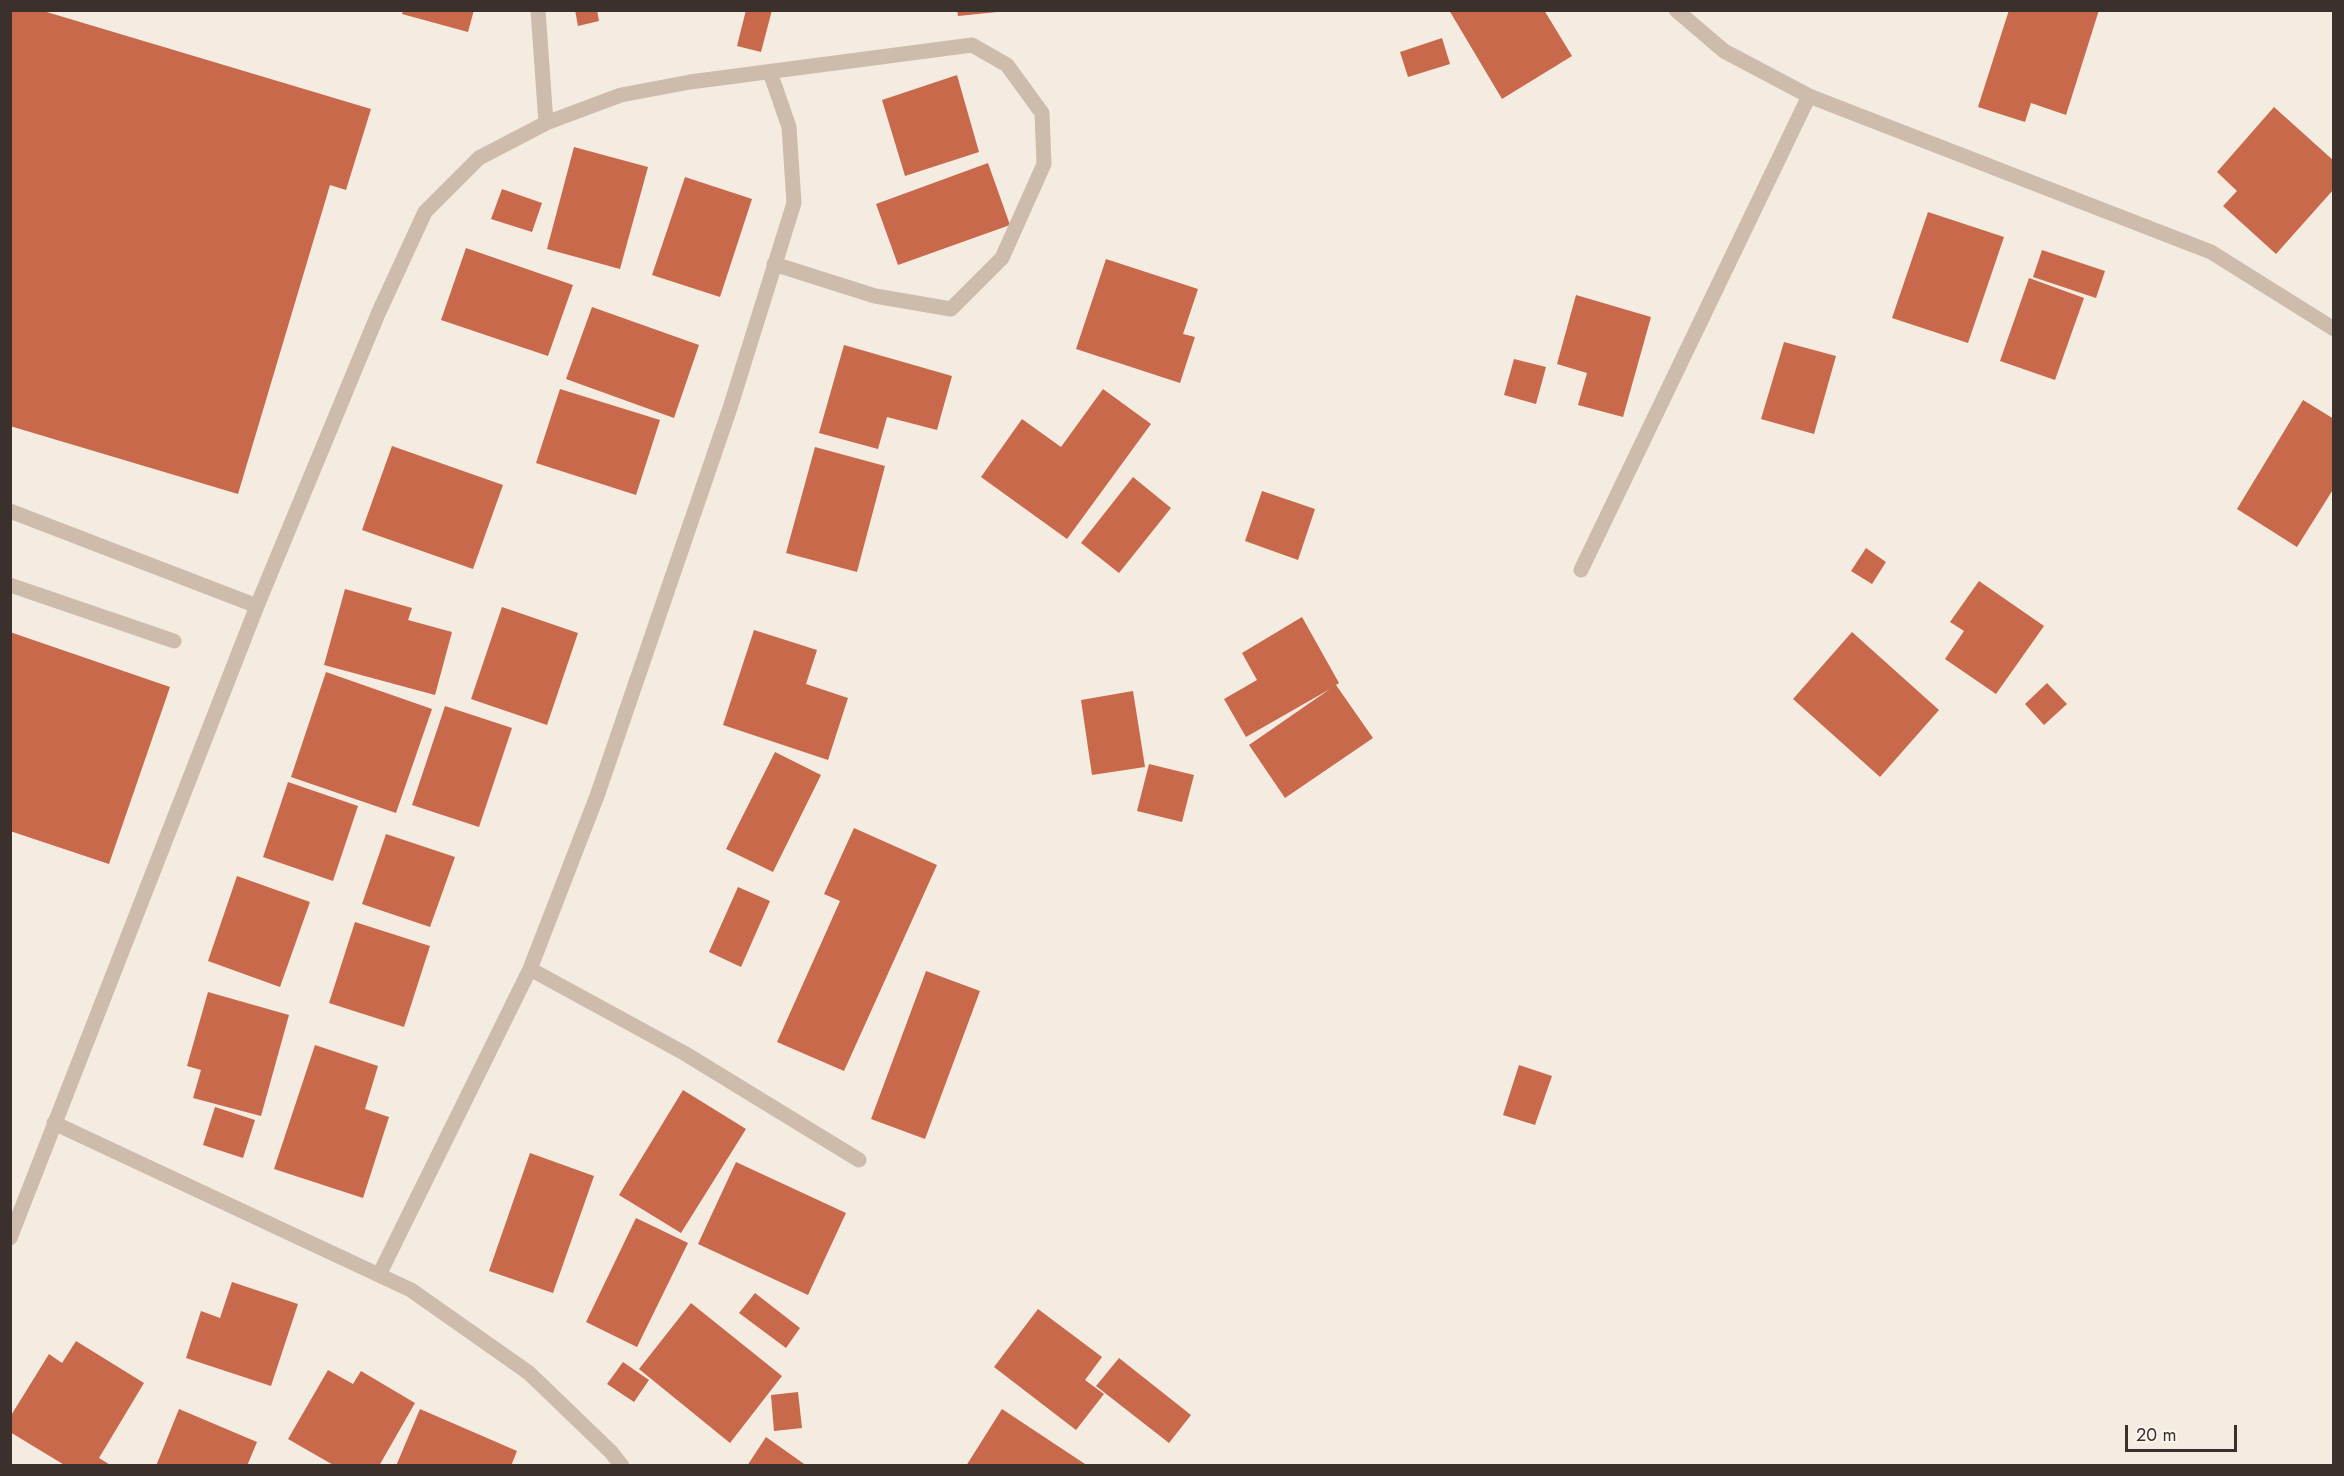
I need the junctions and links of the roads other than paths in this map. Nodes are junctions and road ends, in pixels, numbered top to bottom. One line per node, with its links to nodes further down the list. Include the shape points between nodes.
1 (538, 10): 5 (street)
2 (1676, 10): 4 (street, via 1724,51)
3 (771, 72): 5 (street, via 621,95); 6 (street, via 789,127 794,203); 6 (street, via 972,45 1007,65 1042,113 1044,164 1002,258 951,309 875,296)
4 (1809, 96): 7 (street, via 2211,252); 9 (street)
5 (546, 123): 11 (street, via 479,158 425,212 378,314)
6 (774, 264): 13 (street, via 730,408 605,774)
7 (2334, 329)
8 (10, 511): 11 (street)
9 (1581, 570)
10 (10, 585): 12 (street)
11 (257, 606): 14 (street)
12 (174, 641)
13 (530, 969): 15 (street, via 684,1053); 17 (street)
14 (54, 1123): 16 (street); 17 (street)
15 (859, 1160)
16 (10, 1238)
17 (379, 1275): 18 (street, via 411,1290 529,1373)
18 (622, 1466)

